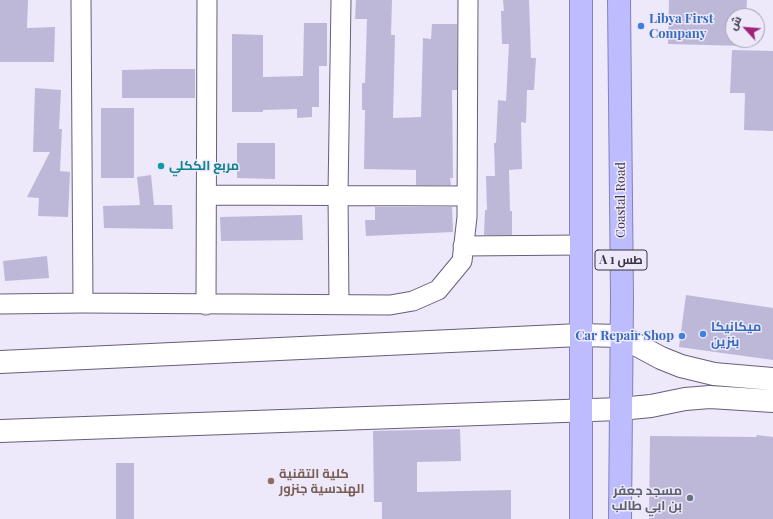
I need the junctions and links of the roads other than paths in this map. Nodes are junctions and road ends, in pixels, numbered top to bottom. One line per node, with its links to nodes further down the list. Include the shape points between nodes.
1 (81, 0): 12 (street)
2 (207, 0): 7 (street)
3 (341, 0): 8 (street)
4 (468, 0): 9 (street)
5 (581, 0): 10 (highway, A 1 طس)
6 (619, 0): 17 (highway, Coastal Road / A 1 طس, via 622,298)
7 (207, 194): 8 (street); 15 (street)
8 (338, 194): 9 (street); 14 (street)
9 (467, 196): 11 (street)
10 (581, 245): 11 (street); 16 (highway, A 1 طس)
11 (463, 246): 14 (street, via 462,261 438,290 413,301 390,305)
12 (83, 303): 13 (street); 15 (street)
13 (0, 304)
14 (339, 304): 15 (street)
15 (206, 305)
16 (580, 335): 17 (street); 18 (street); 21 (highway, A 1 طس)
17 (620, 336): 19 (street, via 681,366 714,374); 22 (highway, Coastal Road / A 1 طس)
18 (0, 362)
19 (773, 379)
20 (773, 401): 22 (street, via 710,397)
21 (580, 409): 22 (street); 23 (street); 24 (highway, A 1 طس)
22 (620, 409): 25 (highway, Coastal Road / A 1 طس)
23 (0, 431)
24 (581, 519)
25 (620, 519)

